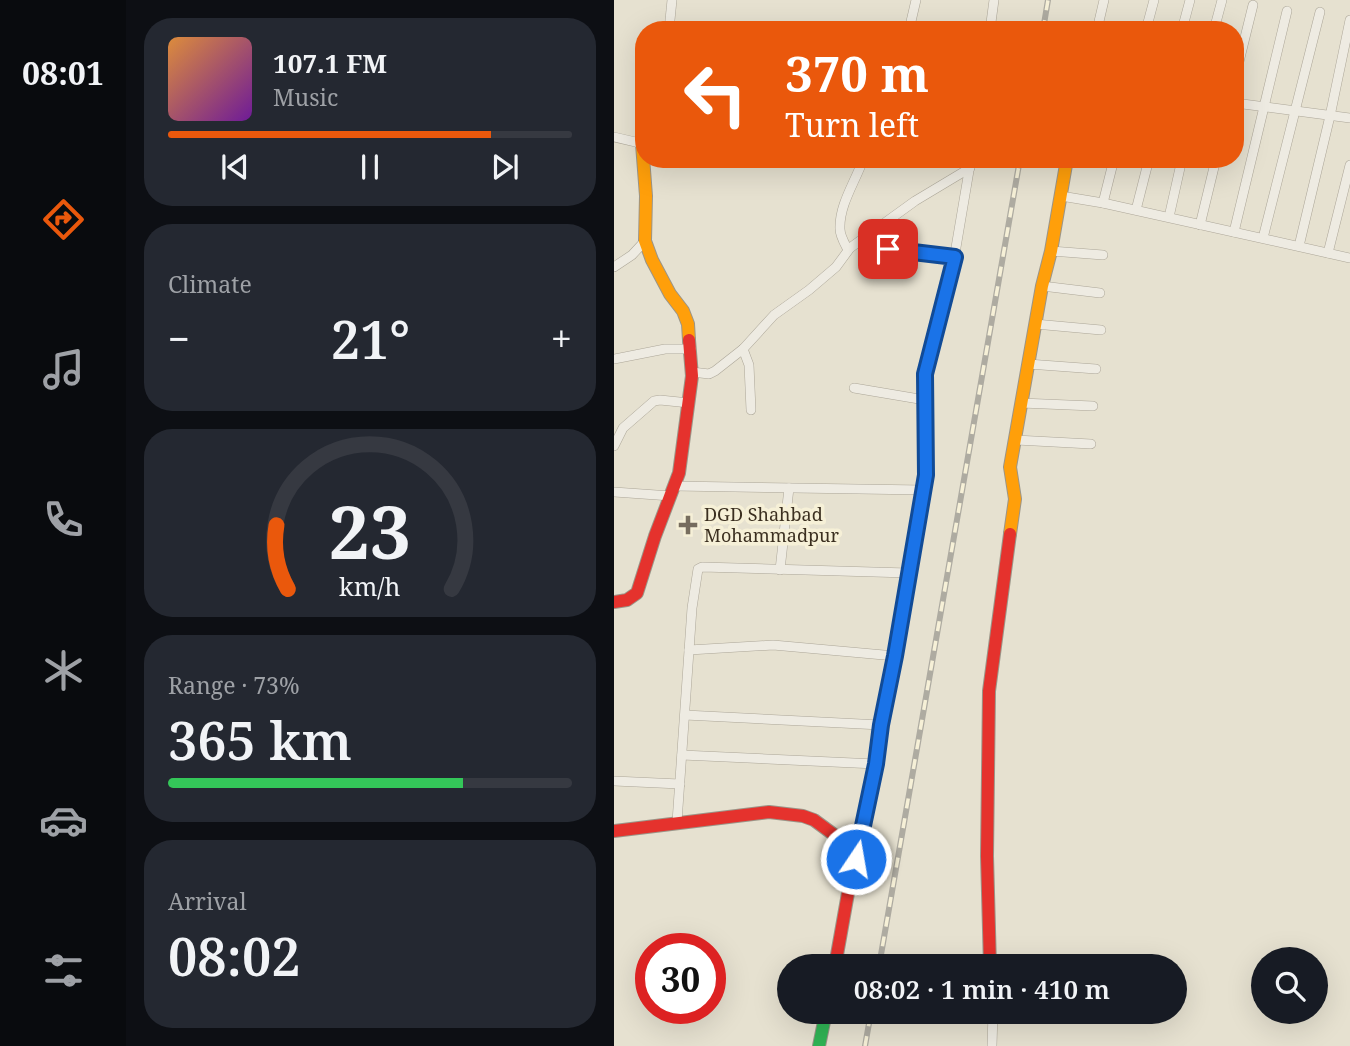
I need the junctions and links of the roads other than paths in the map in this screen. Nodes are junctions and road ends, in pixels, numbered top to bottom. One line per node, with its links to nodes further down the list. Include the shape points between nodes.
1 (672, 0): 12 (street)
2 (916, 0): 13 (street)
3 (994, 0): 14 (street)
4 (1104, 0): 15 (street)
5 (1154, 0): 16 (street)
6 (1190, 0): 17 (street)
7 (1222, 0): 18 (street)
8 (1253, 5): 19 (street)
9 (1287, 11): 21 (street)
10 (1320, 12): 22 (street)
11 (1350, 20): 23 (street)
12 (670, 21)
13 (911, 21)
14 (991, 21)
15 (1099, 21)
16 (1149, 21)
17 (1184, 21)
18 (1216, 21)
19 (1244, 42)
20 (1244, 105): 21 (street)
21 (1264, 108): 22 (street); 42 (street)
22 (1296, 111): 23 (street); 44 (street)
23 (1330, 116): 24 (street); 46 (street)
24 (1350, 118)
25 (614, 137): 26 (street)
26 (635, 142)
27 (1350, 165): 49 (street)
28 (644, 168): 45 (street)
29 (860, 168): 47 (street, via 840,226)
30 (965, 168): 43 (street)
31 (970, 168): 51 (street)
32 (1066, 168): 38 (street)
33 (1112, 168): 37 (street)
34 (1147, 168): 39 (street)
35 (1180, 168): 40 (street)
36 (1214, 168): 41 (street)
37 (1103, 203): 38 (street); 39 (street)
38 (1060, 204): 48 (street)
39 (1136, 210): 40 (street)
40 (1169, 217): 41 (street)
41 (1200, 225): 42 (street)
42 (1234, 232): 44 (street)
43 (865, 238): 47 (street); 51 (street, via 888,249)
44 (1263, 238): 46 (street)
45 (645, 241): 53 (street); 58 (street, via 670,295 683,311)
46 (1299, 246): 49 (street)
47 (847, 250): 59 (street, via 836,267 774,315)
48 (1051, 251): 50 (street); 54 (street)
49 (1328, 253): 52 (street)
50 (1103, 255)
51 (955, 257): 65 (street, via 926,365)
52 (1350, 258)
53 (614, 267)
54 (1042, 286): 55 (street); 56 (street)
55 (1100, 293)
56 (1035, 324): 57 (street); 61 (street)
57 (1101, 330)
58 (691, 349): 60 (street); 63 (street)
59 (743, 349): 63 (street, via 712,373); 69 (street, via 749,365)
60 (614, 359)
61 (1028, 364): 62 (street); 67 (street)
62 (1096, 369)
63 (692, 372): 66 (street)
64 (854, 387): 65 (street)
65 (925, 400): 75 (street)
66 (689, 403): 72 (street, via 654,401 623,428); 74 (street)
67 (1021, 403): 68 (street); 70 (street)
68 (1093, 407)
69 (751, 410)
70 (1015, 439): 71 (street); 92 (street, via 1010,467 1015,499 988,691)
71 (1091, 444)
72 (614, 446)
73 (789, 488): 74 (street); 75 (street); 77 (street)
74 (673, 491): 76 (street); 79 (street, via 637,593 625,602)
75 (923, 491): 78 (street)
76 (614, 492)
77 (780, 570): 78 (street); 80 (street, via 699,568)
78 (908, 573): 81 (street)
79 (614, 602)
80 (689, 650): 81 (street, via 773,645); 82 (street)
81 (895, 656): 83 (street)
82 (685, 715): 83 (street); 84 (street)
83 (881, 725): 85 (street)
84 (682, 755): 85 (street); 87 (street)
85 (876, 764): 90 (street)
86 (614, 781): 87 (street)
87 (680, 784): 88 (street)
88 (677, 822): 89 (street); 90 (street, via 769,812 803,816 833,834)
89 (614, 831)
90 (850, 882): 91 (street)
91 (837, 954)
92 (990, 954)
93 (824, 1024): 95 (street)
94 (993, 1024): 96 (street)
95 (819, 1046)
96 (992, 1046)

